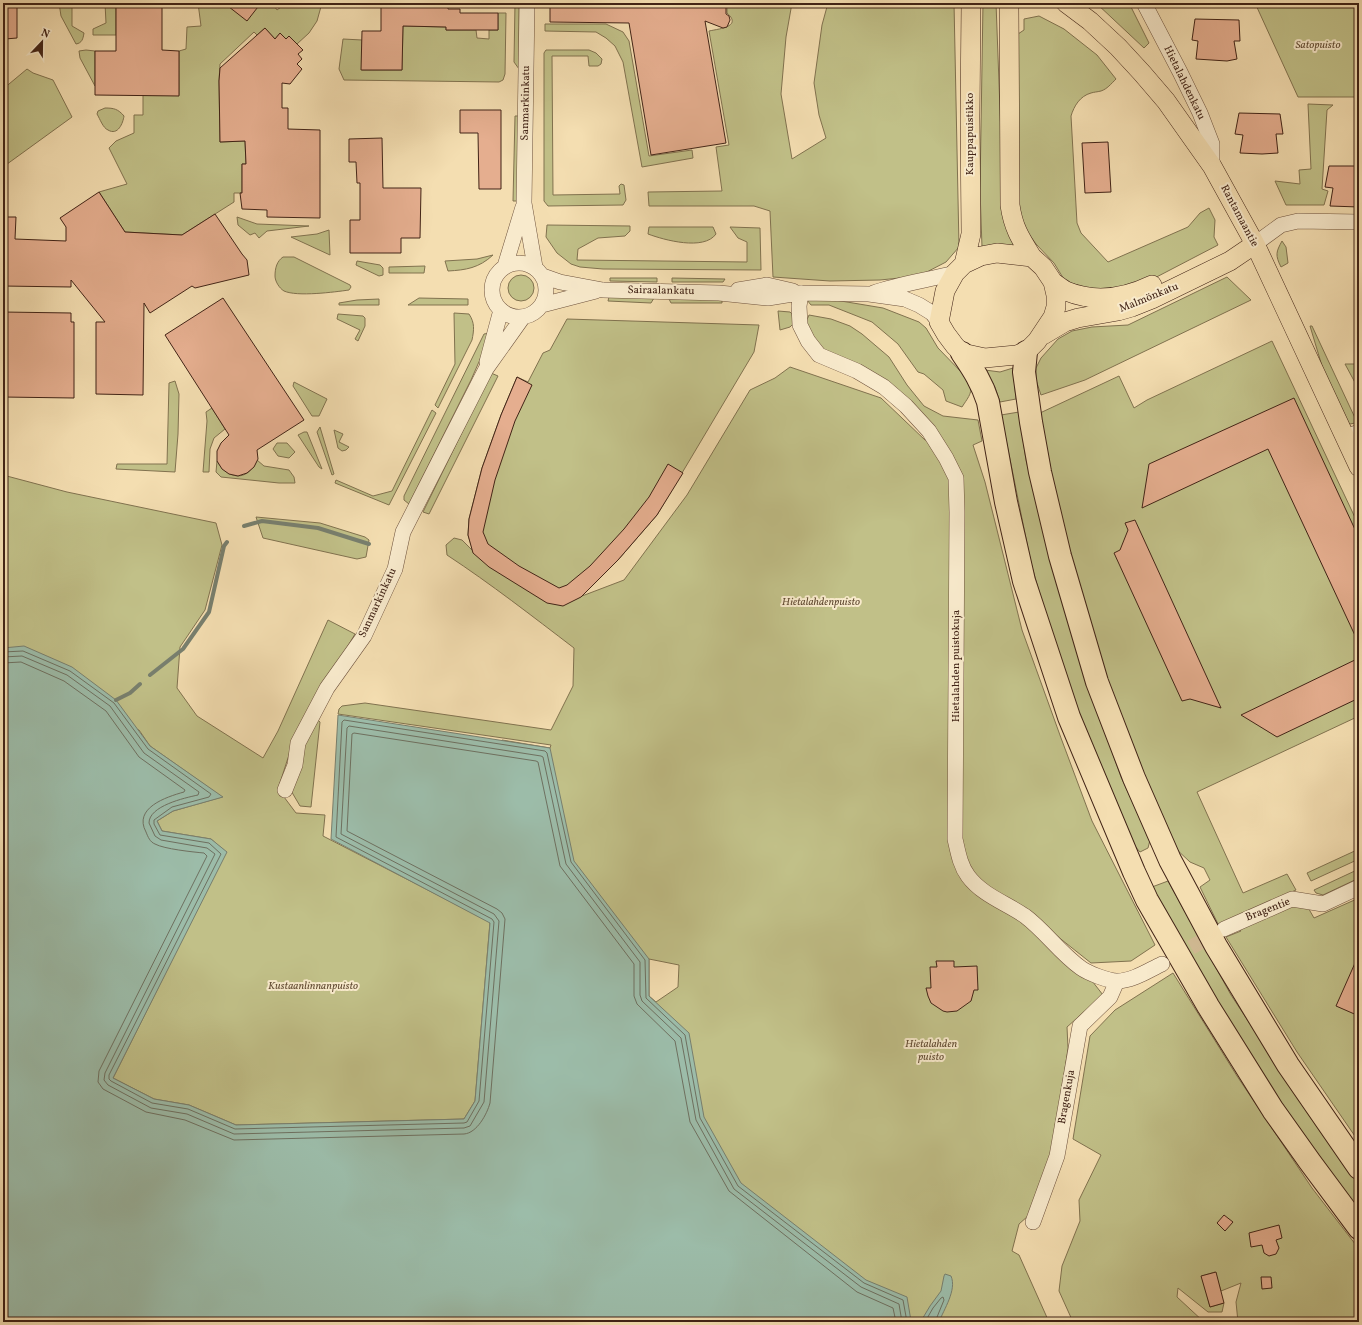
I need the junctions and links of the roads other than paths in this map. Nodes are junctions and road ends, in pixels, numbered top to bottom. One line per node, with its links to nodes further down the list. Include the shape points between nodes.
1 (527, 3): 7 (street, Sanmarkinkatu)
2 (971, 3): 12 (main road, Kauppapuistikko, via 971,234)
3 (1066, 3): 6 (main road, Rantamaantie, via 1090,21 1142,73 1166,101)
4 (1144, 3): 6 (street, Hietalahdenkatu, via 1200,113 1212,144)
5 (1009, 10): 10 (main road, via 1010,204 1012,221)
6 (1212, 166): 9 (main road, Rantamaantie)
7 (524, 203): 11 (street, Sanmarkinkatu); 13 (street, Sanmarkinkatu)
8 (1359, 222): 9 (street, Malmönkatu, via 1298,221 1281,225)
9 (1255, 244): 14 (main road, Malmönkatu, via 1224,250 1147,287 1117,297 1085,296 1066,290); 23 (main road, Malmönkatu, via 1230,261 1152,299 1118,311 1065,322); 25 (main road, Rantamaantie)
10 (1032, 257): 12 (main road, via 997,253 981,256); 14 (main road)
11 (505, 266): 13 (street, via 515,262 526,263); 19 (street, via 492,282 494,300)
12 (960, 268): 17 (street, Sairaalankatu, via 908,285); 21 (main road, via 945,291)
13 (539, 272): 15 (street, Sairaalankatu, via 560,282); 18 (street, via 546,286 546,296)
14 (1053, 282): 23 (main road, via 1056,307 1053,317)
15 (603, 290): 16 (street, Sairaalankatu, via 719,292 768,298); 18 (street, Sairaalankatu)
16 (800, 293): 17 (street, Sairaalankatu); 31 (street, Hietalahden puistokuja, via 800,325 819,355 884,387 906,406 929,431 956,478 955,839 961,862 968,876 979,887 1025,916 1081,968)
17 (869, 294): 21 (street, Sairaalankatu, via 906,299 932,314)
18 (542, 305): 20 (street, via 537,311)
19 (501, 310): 20 (street, via 508,315); 24 (street, Sanmarkinkatu)
20 (523, 317): 24 (street, Sanmarkinkatu)
21 (939, 322): 22 (main road, via 954,346)
22 (962, 353): 23 (main road, via 985,358); 34 (highway, via 984,388 1024,581 1069,717 1134,872 1147,900 1208,1006 1273,1110)
23 (1030, 354): 32 (highway, via 1031,422 1060,556 1097,682 1134,778 1170,860 1216,946 1271,1038)
24 (486, 369): 27 (street, Sanmarkinkatu, via 403,532 395,569 364,636 328,688 298,743 295,765)
25 (1352, 435): 26 (main road, Rantamaantie)
26 (1359, 467)
27 (285, 790)
28 (1359, 887): 29 (street, Bragentie, via 1322,904 1292,899)
29 (1224, 929)
30 (1162, 964): 31 (street, Hietalahden puistokuja, via 1131,979)
31 (1117, 981): 33 (street, Bragenkuja, via 1110,997 1080,1026 1057,1156)
32 (1359, 1168)
33 (1033, 1222)
34 (1359, 1228)

